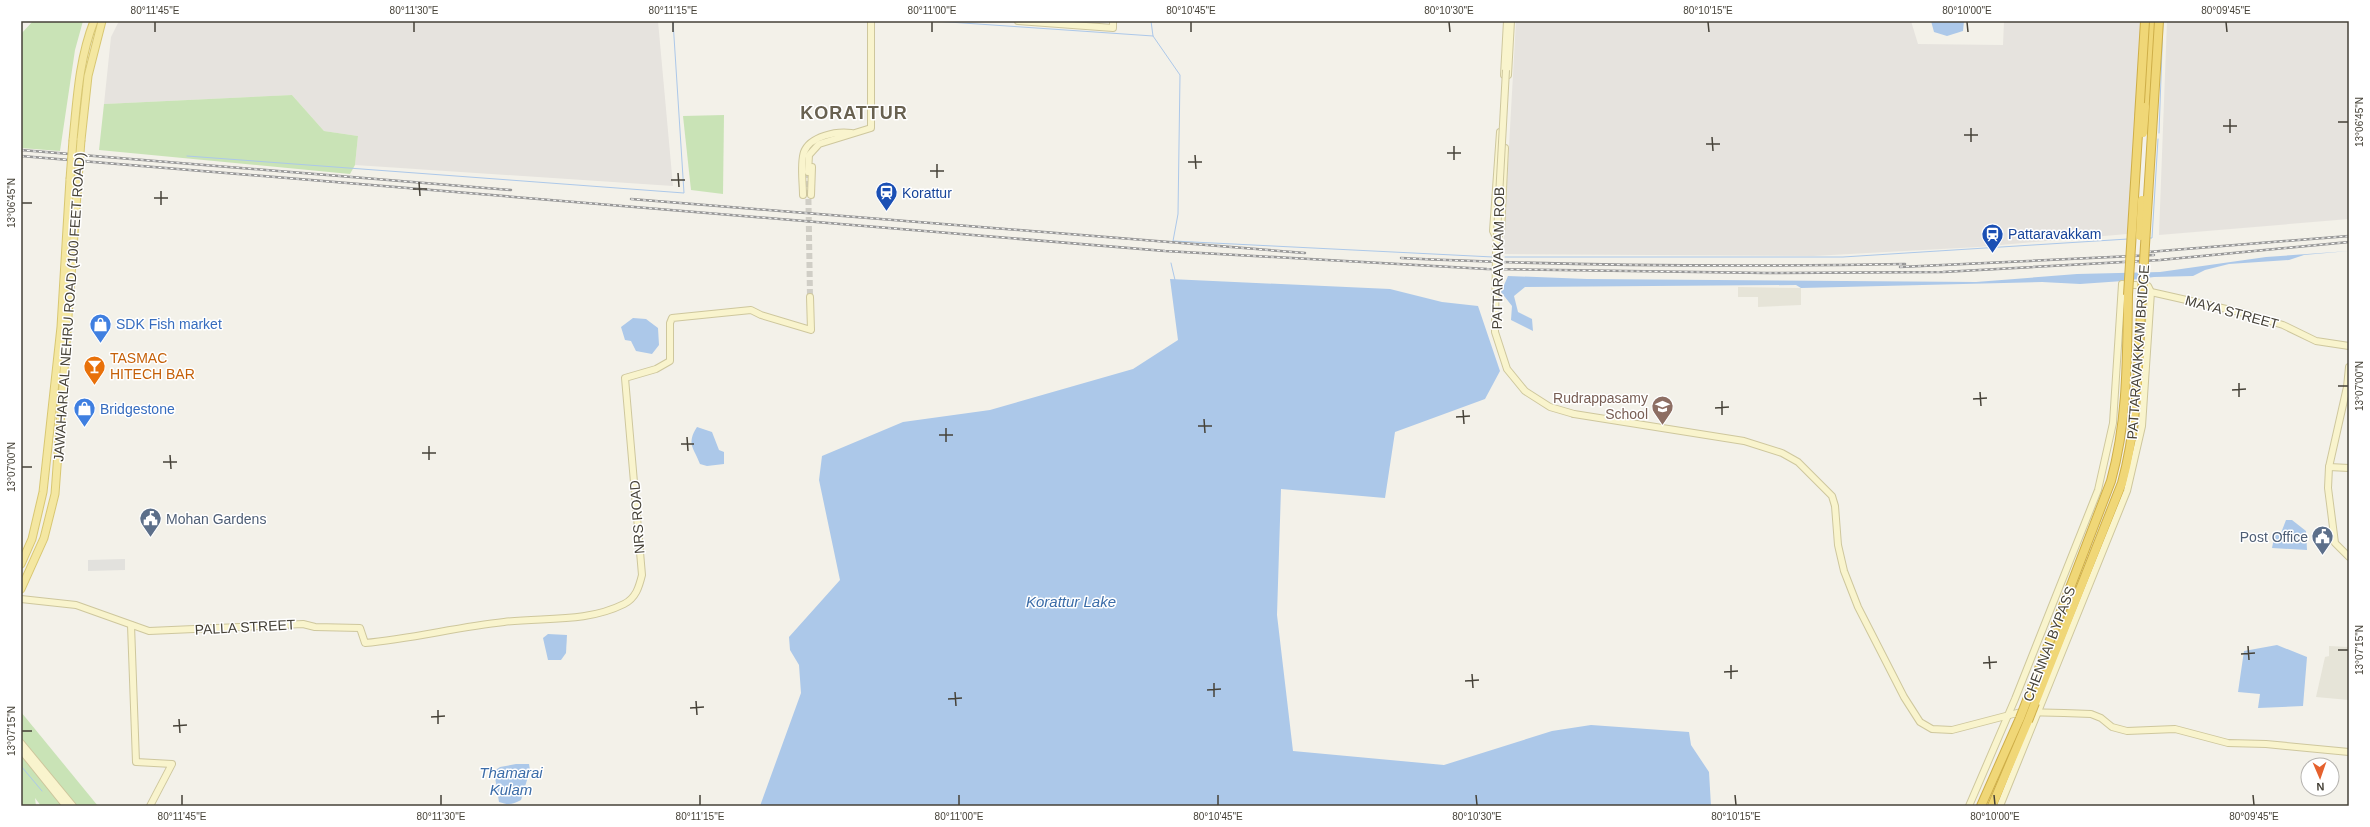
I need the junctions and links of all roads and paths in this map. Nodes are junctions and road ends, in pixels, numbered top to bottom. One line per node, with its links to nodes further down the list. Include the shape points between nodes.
1 (94, 21): 14 (main road, JAWAHARLAL NEHRU ROAD (100 FEET ROAD), via 85,47 80,77)
2 (102, 21): 14 (main road, JAWAHARLAL NEHRU ROAD (100 FEET ROAD), via 88,76)
3 (1018, 21): 4 (street, via 1113,28)
4 (1113, 21)
5 (1507, 21): 12 (street)
6 (1511, 21): 12 (street)
7 (2144, 21): 10 (main road, via 2131,216 2149,217); 20 (highway, PATTARAVAKKAM BRIDGE, bridge, via 2132,218)
8 (2151, 21): 20 (highway, bridge)
9 (2156, 21): 20 (highway, bridge)
10 (2160, 21): 20 (highway, PATTARAVAKKAM BRIDGE, bridge, via 2146,219)
11 (871, 23): 13 (street, via 871,128)
12 (1508, 51): 12 (street, via 1501,232 1494,235 1493,231); 36 (street, PATTARAVAKAM ROB, bridge, via 1496,244 1495,332 1507,369 1520,385 1537,400 1550,407 1574,414 1744,441 1782,453 1798,462 1832,496 1844,571 1858,607 1894,679 1920,722 1932,729 1952,730)
13 (854, 133): 15 (street, via 830,140 813,149); 17 (street, via 832,134 810,144 804,151); 18 (street, via 845,139 827,143 816,151 812,161)
14 (77, 140): 16 (main road, JAWAHARLAL NEHRU ROAD (100 FEET ROAD), bridge)
15 (808, 172)
16 (74, 180): 29 (main road, JAWAHARLAL NEHRU ROAD (100 FEET ROAD), via 43,492 32,539); 30 (main road, JAWAHARLAL NEHRU ROAD (100 FEET ROAD), via 55,494 44,538)
17 (803, 195)
18 (811, 195)
19 (2151, 292): 20 (street, MAYA STREET, via 2148,286 2122,284); 22 (street, MAYA STREET, via 2244,313 2283,326 2316,341); 35 (street, via 2142,426 2127,491)
20 (2132, 293): 26 (highway, PATTARAVAKKAM BRIDGE, via 2132,323 2127,337 2125,411 2120,447); 27 (highway, PATTARAVAKKAM BRIDGE, via 2139,337 2136,413 2131,449); 36 (street, via 2113,423 2098,490)
21 (810, 297): 32 (street, NRS ROAD, via 811,330 751,310 672,318 670,361 656,369 625,378 642,575 638,591 624,604)
22 (2349, 346)
23 (2349, 367): 24 (street)
24 (2330, 467): 25 (street); 28 (street, via 2328,488 2332,532 2335,543)
25 (2349, 468)
26 (2111, 481): 34 (highway, CHENNAI BYPASS)
27 (2122, 483): 34 (highway, CHENNAI BYPASS)
28 (2349, 557)
29 (21, 564)
30 (21, 589)
31 (21, 599): 33 (street, PALLA STREET, via 76,605)
32 (581, 618): 33 (street, PALLA STREET, via 502,622 365,643 360,628 284,624 170,632 149,631)
33 (131, 625): 42 (street, via 136,762 172,764)
34 (2031, 702): 44 (highway, CHENNAI BYPASS, bridge, via 2020,718); 45 (highway, CHENNAI BYPASS, bridge, via 2028,721)
35 (2039, 713): 36 (street, PATTARAVAKAM ROB, via 2021,712); 39 (street, PATTARAVAKAM ROB, via 2091,714 2112,727 2127,731 2175,729 2228,743); 46 (street)
36 (2007, 716): 43 (street)
37 (21, 743): 41 (street)
38 (21, 750): 40 (street)
39 (2349, 752)
40 (66, 806)
41 (73, 806)
42 (150, 806)
43 (1969, 806)
44 (1981, 806)
45 (1992, 806)
46 (2000, 806)

